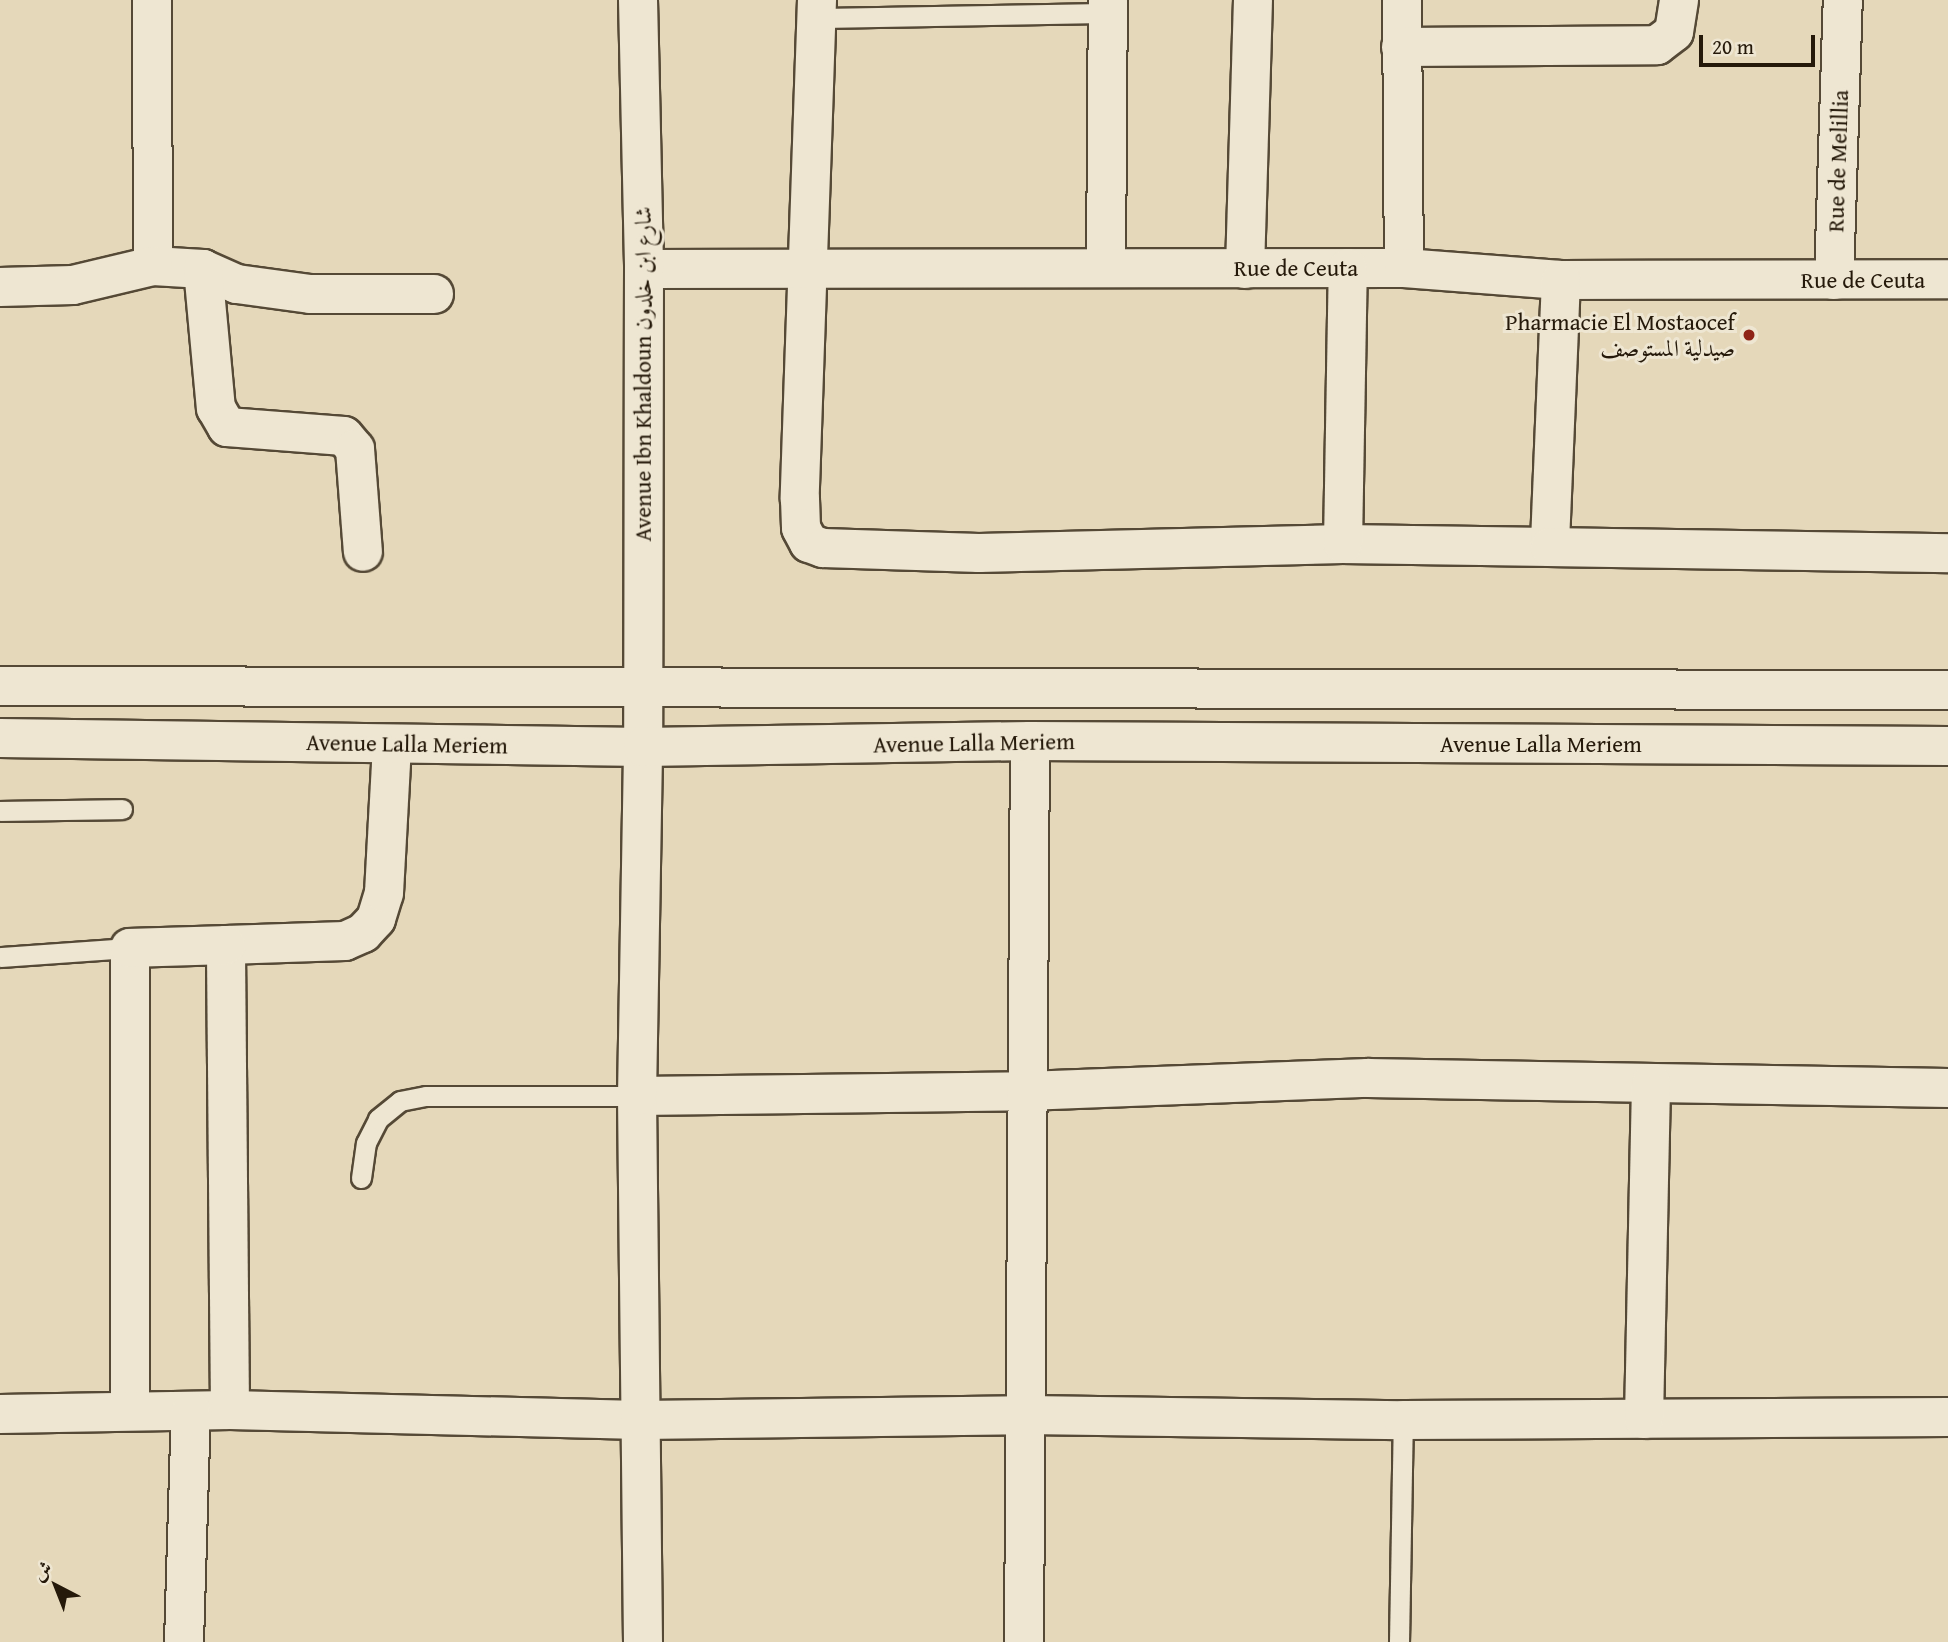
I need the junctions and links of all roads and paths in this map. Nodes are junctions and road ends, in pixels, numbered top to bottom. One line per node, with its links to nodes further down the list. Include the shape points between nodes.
1 (152, 0): 10 (street)
2 (638, 0): 16 (street, Avenue Ibn Khaldoun شارع ابن خلدون)
3 (1253, 0): 17 (street)
4 (1402, 0): 9 (street)
5 (1679, 0): 9 (street, via 1674,33 1657,45)
6 (1843, 0): 20 (street, Rue de Melillia)
7 (1108, 7): 8 (lane); 12 (street)
8 (817, 9): 11 (street)
9 (1401, 47): 14 (street)
10 (153, 266): 15 (street); 21 (street, via 73,285)
11 (809, 267): 12 (street, Rue de Ceuta); 16 (street, Rue de Ceuta); 23 (street, via 800,499 801,528 809,542 823,548 979,553)
12 (1105, 268): 17 (street, Rue de Ceuta)
13 (1348, 268): 14 (street, Rue de Ceuta); 17 (street, Rue de Ceuta); 23 (street)
14 (1404, 268): 19 (street, Rue de Ceuta)
15 (203, 269): 22 (street, via 237,284 310,294); 25 (street, via 216,408 227,427 344,436 355,449)
16 (644, 269): 28 (street, Avenue Ibn Khaldoun شارع ابن خلدون)
17 (1245, 269)
18 (1948, 279): 20 (street, Rue de Ceuta)
19 (1561, 280): 20 (street, Rue de Ceuta); 24 (street)
20 (1834, 280)
21 (0, 287)
22 (434, 294)
23 (1343, 544): 24 (street)
24 (1550, 547): 26 (street)
25 (363, 552)
26 (1948, 553)
27 (0, 686): 28 (street)
28 (642, 686): 29 (street); 34 (street, Avenue Ibn Khaldoun شارع ابن خلدون)
29 (1948, 690)
30 (0, 738): 32 (street, Avenue Lalla Meriem)
31 (1030, 741): 33 (street, Avenue Lalla Meriem); 34 (street, Avenue Lalla Meriem); 42 (street)
32 (392, 745): 34 (street, Avenue Lalla Meriem); 37 (street, via 384,892 376,919 345,941)
33 (1948, 746)
34 (643, 747): 43 (street, Avenue Ibn Khaldoun شارع ابن خلدون)
35 (122, 809): 36 (lane)
36 (0, 811)
37 (226, 945): 38 (street); 45 (street)
38 (130, 948): 39 (lane); 46 (street)
39 (0, 957)
40 (1651, 1083): 41 (street); 42 (street, via 1368,1078); 51 (street)
41 (1948, 1088)
42 (1026, 1091): 43 (street); 49 (street)
43 (638, 1096): 44 (lane, via 426,1096 400,1101 378,1119 366,1143); 52 (street, Avenue Ibn Khaldoun شارع ابن خلدون)
44 (361, 1178)
45 (230, 1410): 47 (street); 52 (street)
46 (130, 1411): 47 (street); 48 (street)
47 (191, 1411): 54 (street)
48 (0, 1414)
49 (1027, 1415): 52 (street); 53 (street); 56 (street)
50 (1948, 1417): 51 (street)
51 (1644, 1419): 53 (street)
52 (640, 1420): 55 (street, Avenue Ibn Khaldoun شارع ابن خلدون)
53 (1403, 1420): 57 (lane)
54 (184, 1642)
55 (643, 1642)
56 (1024, 1642)
57 (1399, 1642)

